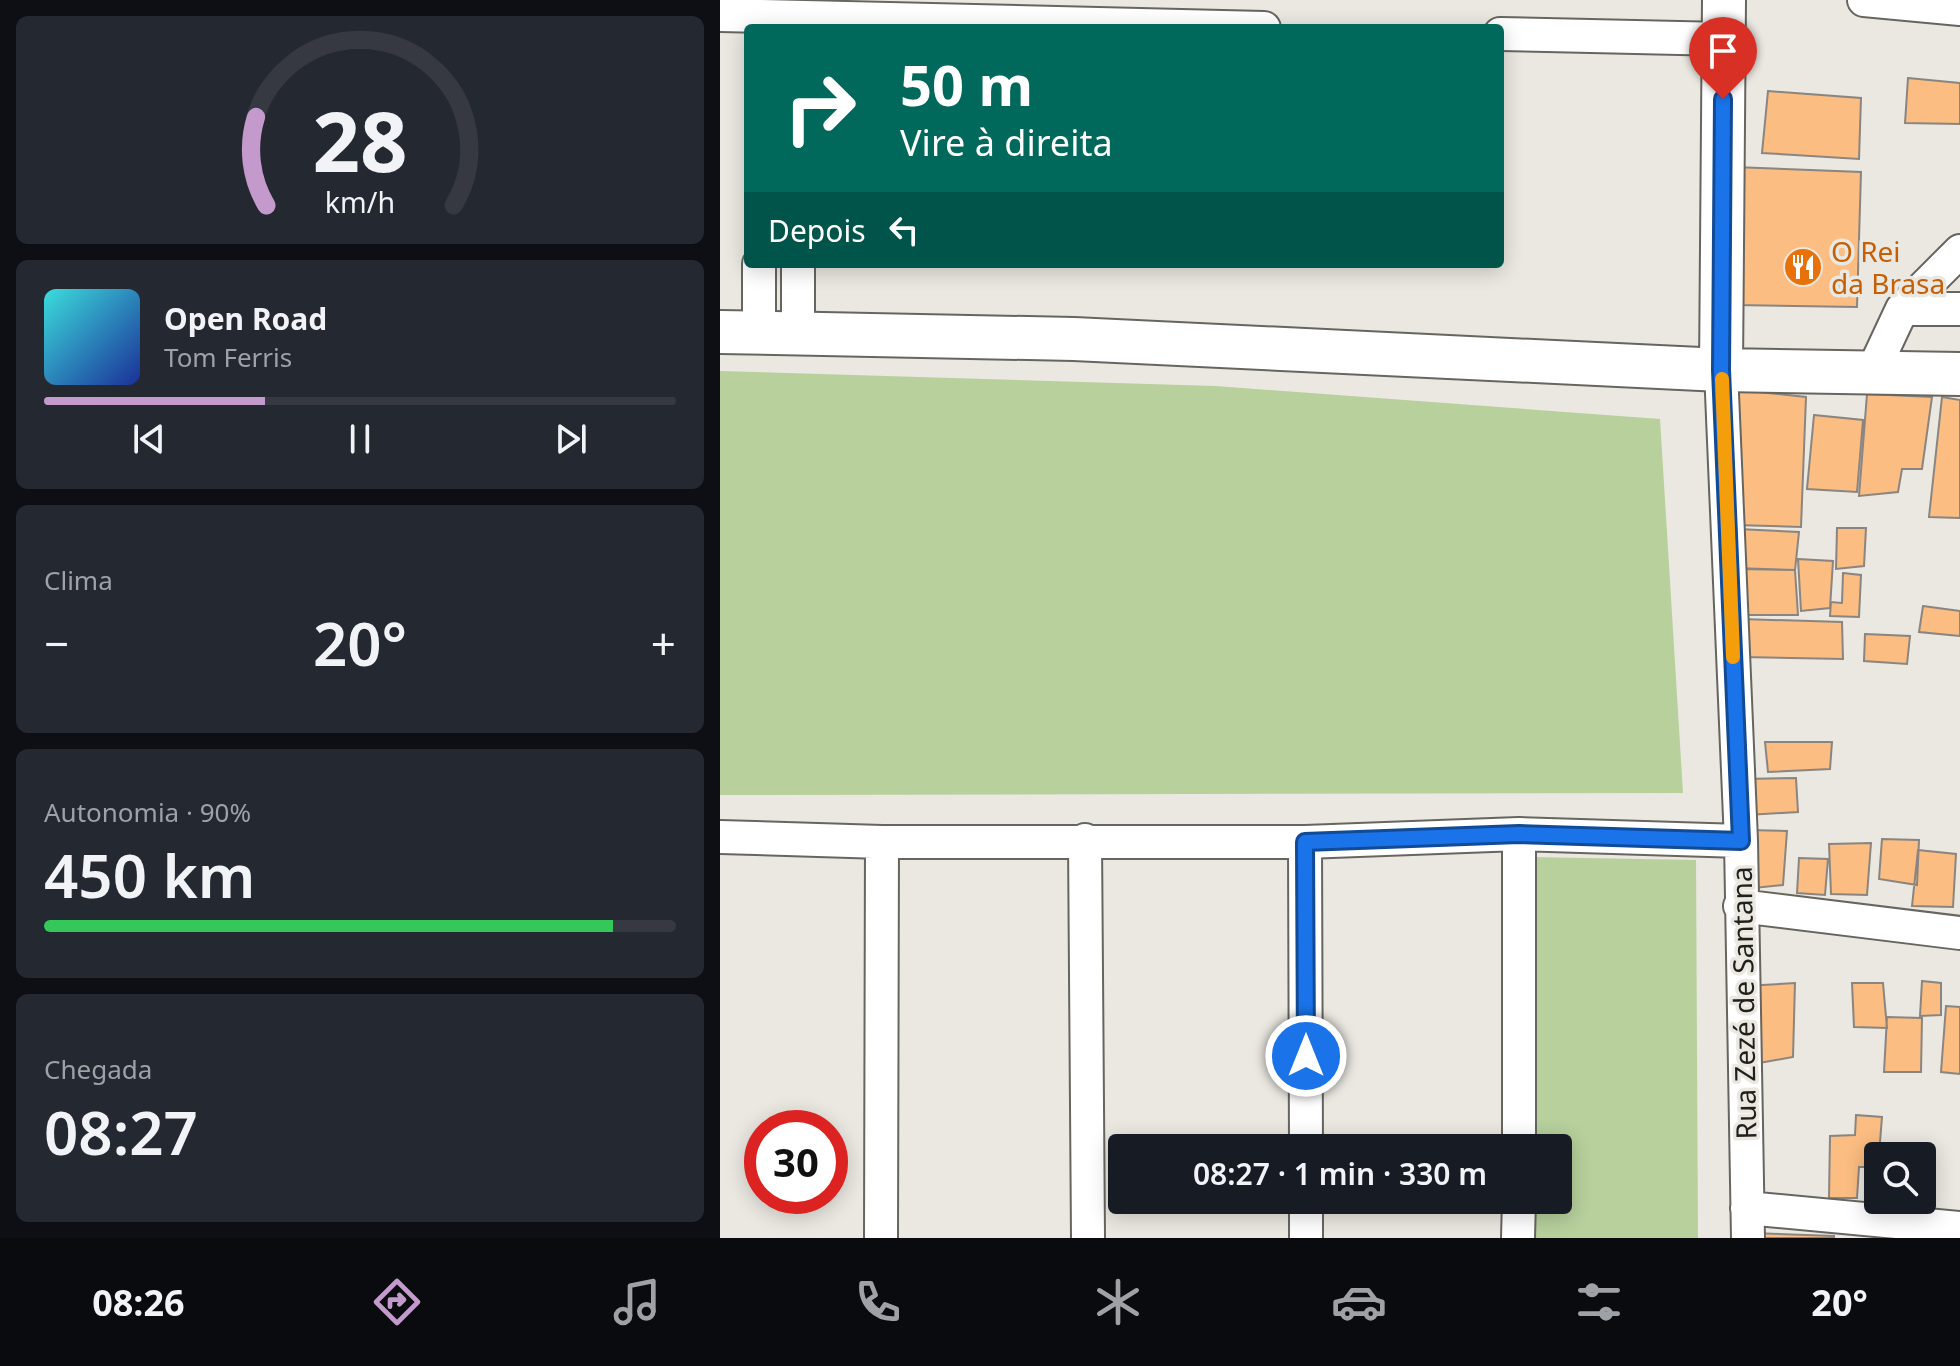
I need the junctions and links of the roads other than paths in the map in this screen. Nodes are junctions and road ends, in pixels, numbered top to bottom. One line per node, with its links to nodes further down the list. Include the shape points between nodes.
1 (1864, 0): 2 (street)
2 (1960, 9)
3 (720, 15): 4 (street)
4 (755, 15): 5 (street)
5 (797, 15): 7 (street)
6 (1724, 19): 8 (street); 15 (main road, Rua Zezé de Santana)
7 (1120, 24)
8 (1504, 34)
9 (1960, 251): 12 (street)
10 (759, 268): 14 (street)
11 (796, 268): 14 (street)
12 (1902, 309): 13 (street); 16 (street)
13 (1960, 309)
14 (759, 334): 15 (main road, via 1074,339)
15 (1721, 370): 16 (main road); 21 (street, Rua Zezé de Santana)
16 (1872, 373): 17 (main road)
17 (1960, 374)
18 (1519, 834): 21 (street); 23 (street); 27 (street)
19 (720, 837): 22 (street)
20 (1085, 840): 22 (street); 23 (street); 33 (street)
21 (1741, 841): 24 (street, Rua Zezé de Santana)
22 (882, 842): 32 (street)
23 (1305, 842): 26 (street)
24 (1740, 906): 25 (street); 30 (street, Rua Zezé de Santana)
25 (1960, 933)
26 (1306, 1134)
27 (1519, 1134)
28 (1306, 1214): 34 (street)
29 (1519, 1214): 35 (street)
30 (1747, 1223): 31 (street)
31 (1960, 1228)
32 (881, 1238)
33 (1088, 1238)
34 (1306, 1238)
35 (1518, 1238)

